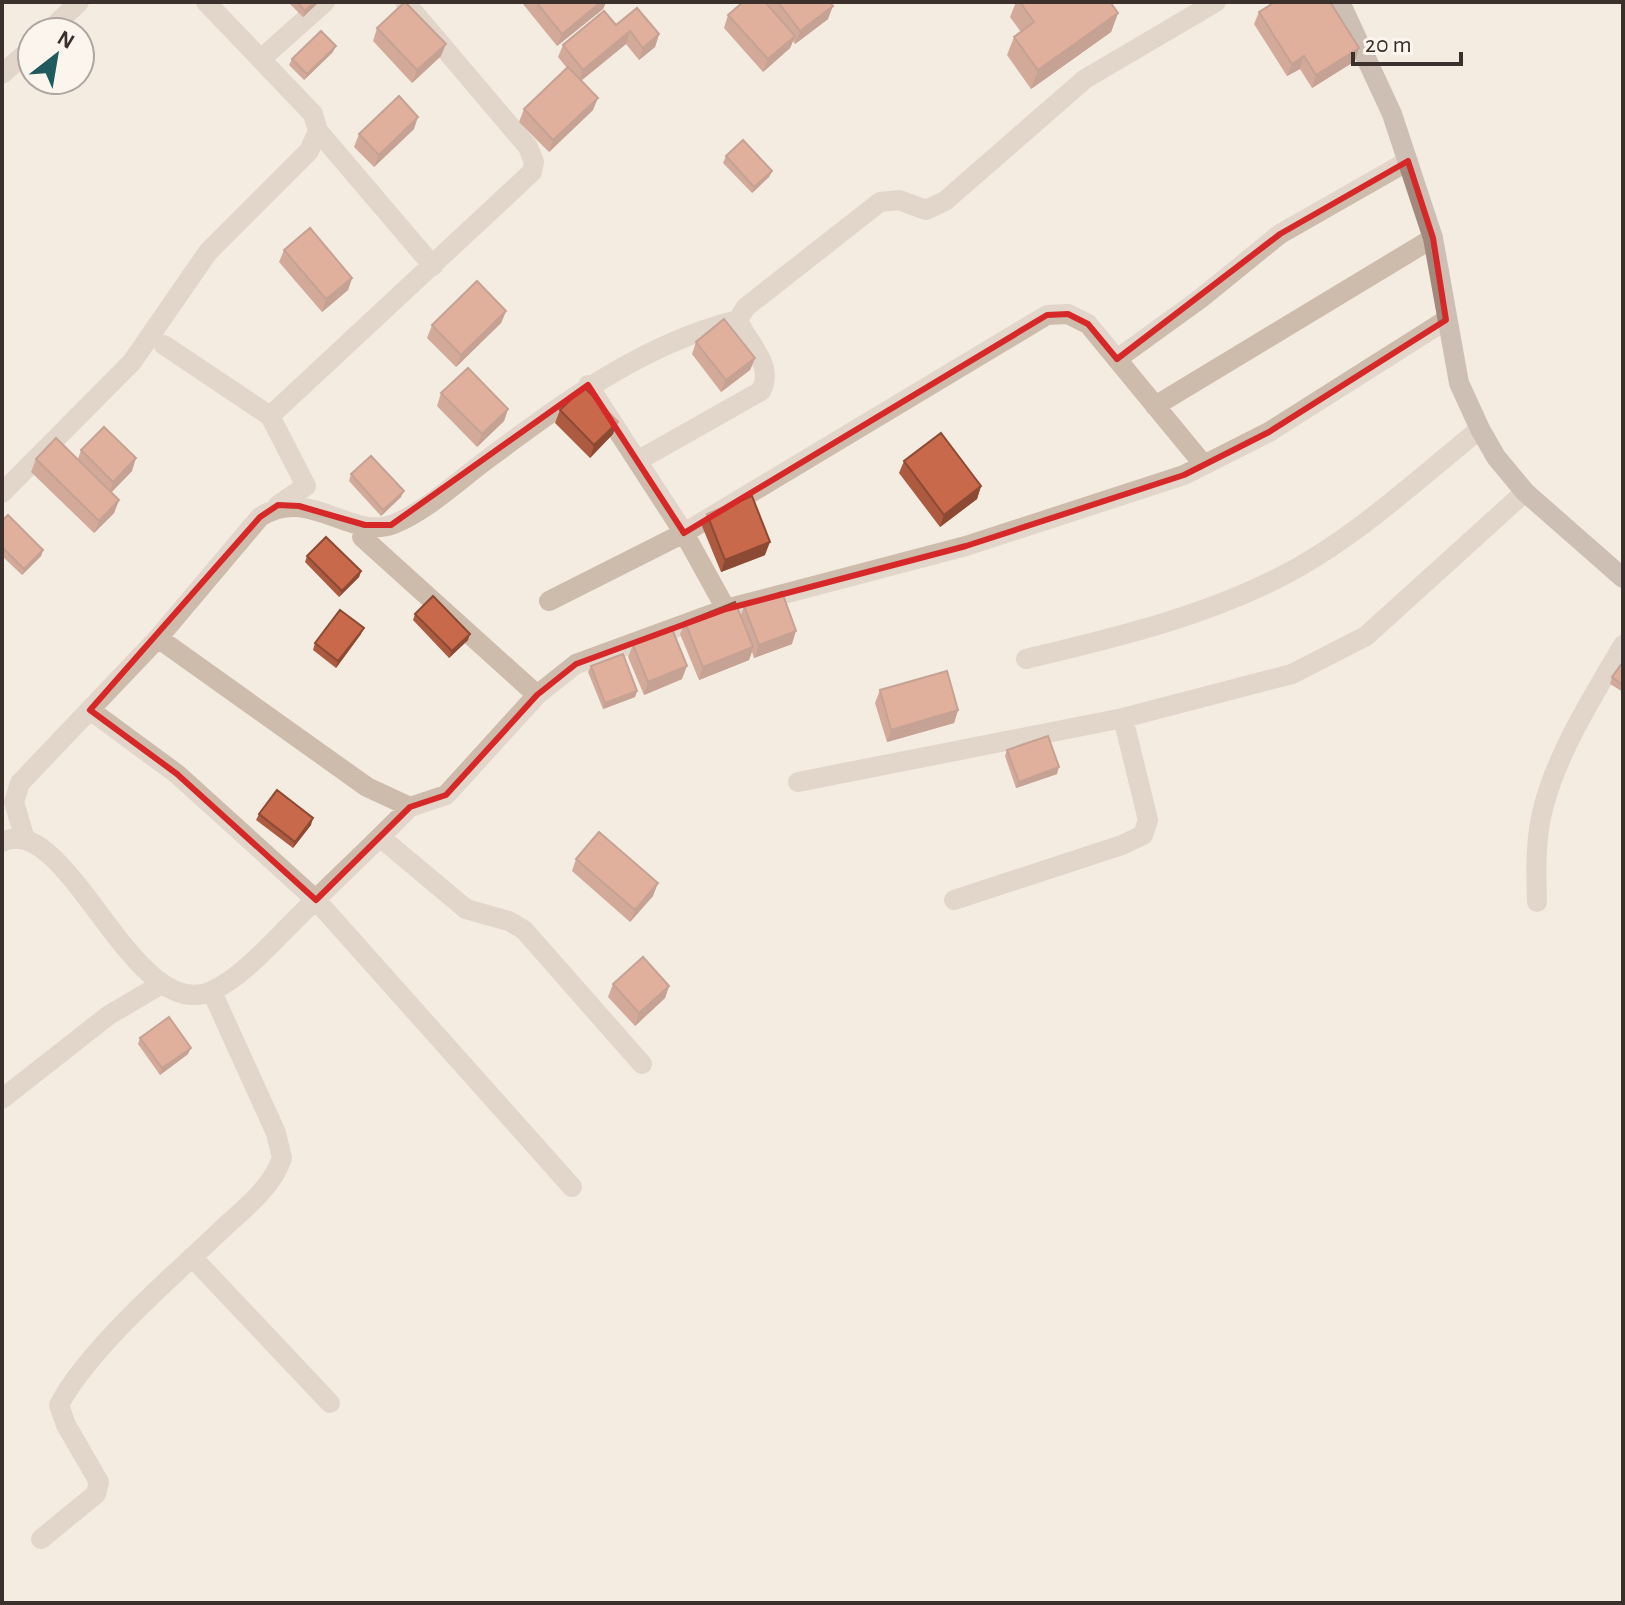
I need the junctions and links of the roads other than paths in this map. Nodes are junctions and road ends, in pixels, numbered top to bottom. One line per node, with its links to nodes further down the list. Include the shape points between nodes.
1 (79, 2): 7 (street)
2 (206, 2): 8 (street)
3 (325, 2): 8 (street)
4 (405, 2): 12 (street, via 528,147 534,162 524,181)
5 (1216, 2): 13 (street, via 1085,79 945,201 926,210 899,200 880,202 746,307)
6 (1340, 2): 10 (street, via 1369,57)
7 (65, 16)
8 (262, 58): 9 (street, via 313,114)
9 (318, 131): 12 (street); 24 (street, via 309,151 188,276 132,362)
10 (1408, 161): 11 (street); 16 (street, via 1280,234)
11 (1433, 238): 14 (street); 18 (street)
12 (433, 266): 19 (street)
13 (738, 320): 17 (street, via 702,329); 21 (street, via 765,365 768,379 761,391)
14 (1446, 320): 20 (street, via 1459,383); 22 (street, via 1269,432)
15 (164, 345): 19 (street)
16 (1117, 359): 18 (street); 26 (street, via 1088,324 1068,314 1047,315)
17 (588, 385): 21 (street); 25 (street, via 421,509 391,525 365,525)
18 (1155, 406): 22 (street)
19 (270, 416): 25 (street, via 306,486)
20 (1480, 429): 23 (street); 33 (street, via 1335,544 1281,577 1150,629)
21 (639, 460): 26 (street)
22 (1204, 465): 30 (street, via 966,546)
23 (1525, 492): 28 (street); 36 (street, via 1408,601 1330,657 1292,674)
24 (2, 493)
25 (278, 505): 31 (street, via 260,517)
26 (684, 533): 29 (street); 30 (street)
27 (362, 537): 34 (street)
28 (1623, 578)
29 (549, 601)
30 (726, 609): 34 (street, via 576,664)
31 (158, 638): 35 (street); 38 (street, via 367,787)
32 (1623, 645): 44 (street, via 1558,766 1544,805 1536,851)
33 (1026, 659)
34 (537, 695): 38 (street, via 446,795)
35 (90, 710): 40 (street, via 20,783 14,802); 42 (street, via 187,782)
36 (1123, 718): 37 (street); 43 (street, via 1148,820 1143,835)
37 (798, 782)
38 (410, 807): 39 (street)
39 (380, 837): 42 (street); 47 (street, via 466,909 524,930)
40 (25, 839): 41 (street); 45 (street, via 70,878)
41 (2, 842)
42 (316, 900): 46 (street, via 252,963); 49 (street)
43 (954, 900)
44 (1537, 902)
45 (160, 985): 46 (street, via 181,994); 48 (street, via 109,1015)
46 (212, 992): 50 (street, via 276,1133 282,1158 268,1186)
47 (642, 1064)
48 (2, 1099)
49 (572, 1187)
50 (192, 1257): 51 (street); 52 (street, via 70,1383 59,1405 99,1482 96,1494)
51 (330, 1403)
52 (41, 1539)

